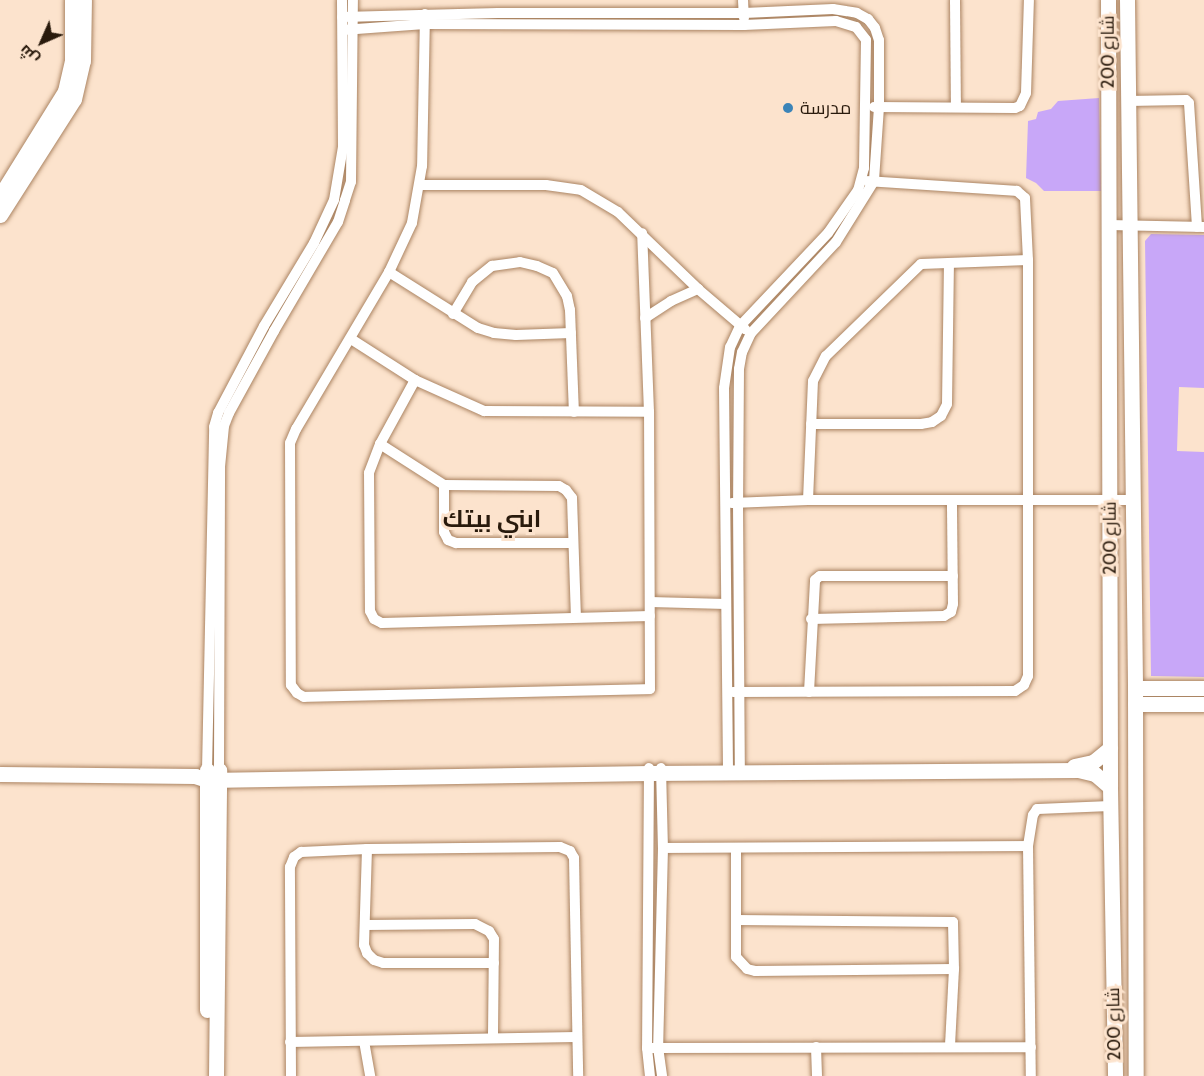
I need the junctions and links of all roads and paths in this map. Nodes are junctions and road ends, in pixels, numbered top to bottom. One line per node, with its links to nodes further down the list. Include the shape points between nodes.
1 (72, 0): 15 (street)
2 (84, 0): 15 (street)
3 (342, 0): 11 (street)
4 (353, 0): 11 (street)
5 (498, 0): 12 (street)
6 (743, 0): 14 (street)
7 (955, 0): 19 (street)
8 (1029, 0): 19 (street, via 1023,103 1015,108)
9 (1108, 0): 26 (street, شارع 200)
10 (1127, 0): 17 (street, شارع 200)
11 (348, 16): 13 (street); 16 (street)
12 (498, 18): 13 (street); 14 (street)
13 (425, 19): 16 (street); 23 (street)
14 (744, 19): 18 (street, via 836,21 856,27 866,40); 20 (street, via 833,9 868,19 879,39)
15 (78, 20): 24 (street, via 65,92); 25 (street, via 82,71 74,99)
16 (348, 30): 72 (street, via 343,147 334,200 229,412 222,441)
17 (1128, 101): 27 (street, شارع 200); 28 (street, via 1189,103)
18 (867, 107): 20 (street); 21 (street)
19 (956, 107): 20 (street)
20 (879, 108): 22 (street)
21 (862, 180): 22 (street); 36 (street, via 828,233)
22 (874, 181): 30 (street, via 1022,193); 38 (street, via 836,242)
23 (420, 185): 29 (street, via 562,185 601,199); 32 (street, via 412,223)
24 (0, 196)
25 (0, 215)
26 (1109, 225): 27 (street); 49 (street, شارع 200)
27 (1129, 225): 28 (street); 50 (street, شارع 200)
28 (1200, 227)
29 (642, 233): 33 (street); 35 (street)
30 (1028, 260): 31 (street); 48 (street)
31 (949, 263): 43 (street, via 927,262 916,267 826,356 813,381); 43 (street, via 947,404 941,416 921,424)
32 (389, 272): 34 (street); 39 (street)
33 (698, 289): 35 (street); 36 (street)
34 (453, 314): 37 (street, via 494,333); 37 (street, via 472,282 485,271 500,264 520,262 553,273 561,284 567,296)
35 (645, 318): 42 (street)
36 (740, 326): 38 (street); 51 (street, via 730,347 724,388)
37 (571, 333): 41 (street)
38 (750, 333): 52 (street, via 739,369)
39 (351, 339): 40 (street); 57 (street, via 290,443 291,685 297,693 304,697 648,690)
40 (415, 380): 41 (street, via 484,411); 44 (street)
41 (574, 412): 42 (street)
42 (650, 412): 55 (street)
43 (811, 424): 46 (street)
44 (380, 444): 45 (street); 58 (street, via 367,486 370,611 374,619 382,623)
45 (444, 485): 53 (street, via 559,486 572,498); 53 (street, via 444,532 448,540)
46 (808, 500): 47 (street); 52 (street)
47 (952, 500): 48 (street); 54 (street)
48 (1028, 500): 49 (street); 64 (street, via 1028,676 1024,686 1015,691)
49 (1110, 500): 50 (street); 68 (street, شارع 200)
50 (1133, 500): 60 (street, شارع 200)
51 (726, 503): 52 (street); 56 (street)
52 (738, 503): 63 (street)
53 (573, 543): 58 (street)
54 (953, 576): 59 (street, via 953,604 951,612 944,616); 59 (street, via 820,576 813,585)
55 (650, 602): 56 (street); 57 (street)
56 (726, 604): 63 (street)
57 (650, 616): 58 (street)
58 (576, 617)
59 (811, 619): 64 (street)
60 (1135, 688): 61 (street); 65 (street, شارع 200)
61 (1172, 688): 62 (street); 66 (street)
62 (1204, 688)
63 (733, 692): 64 (street); 70 (street)
64 (809, 692)
65 (1135, 704): 66 (street); 80 (street, شارع 200)
66 (1172, 704): 67 (street)
67 (1204, 704)
68 (1110, 747): 70 (street, via 1093,762 1078,766); 73 (street, شارع 200)
69 (656, 770): 70 (street); 72 (street); 76 (street); 93 (street)
70 (733, 770): 73 (street, via 1078,770 1095,774)
71 (0, 774): 72 (street)
72 (210, 775): 94 (street, via 205,877); 95 (street)
73 (1110, 787): 74 (street, شارع 200)
74 (1111, 806): 75 (street, via 1037,809); 79 (street, شارع 200)
75 (1028, 846): 77 (street); 92 (street)
76 (663, 848): 77 (street); 90 (street)
77 (736, 848): 81 (street)
78 (367, 849): 82 (street); 85 (street, via 560,847 570,851 574,858); 88 (street, via 302,852 294,857 290,867)
79 (1112, 898): 80 (street); 103 (street, شارع 200)
80 (1136, 898): 104 (street, شارع 200)
81 (736, 920): 84 (street, via 736,957 755,971); 84 (street, via 953,922)
82 (365, 925): 83 (street, via 367,953 383,963); 83 (street, via 475,924 489,931 494,939)
83 (494, 963): 86 (street)
84 (954, 969): 89 (street)
85 (576, 1037): 86 (street); 98 (street)
86 (493, 1038): 87 (street)
87 (364, 1041): 88 (street); 97 (street)
88 (290, 1042): 96 (street)
89 (950, 1046): 91 (street); 92 (street)
90 (658, 1047): 91 (street); 93 (street); 100 (street)
91 (816, 1047): 101 (street)
92 (1031, 1047): 102 (street)
93 (646, 1048): 99 (street)
94 (208, 1076)
95 (216, 1076)
96 (291, 1076)
97 (370, 1076)
98 (578, 1076)
99 (650, 1076)
100 (662, 1076)
101 (817, 1076)
102 (1031, 1076)
103 (1115, 1076)
104 (1136, 1076)

